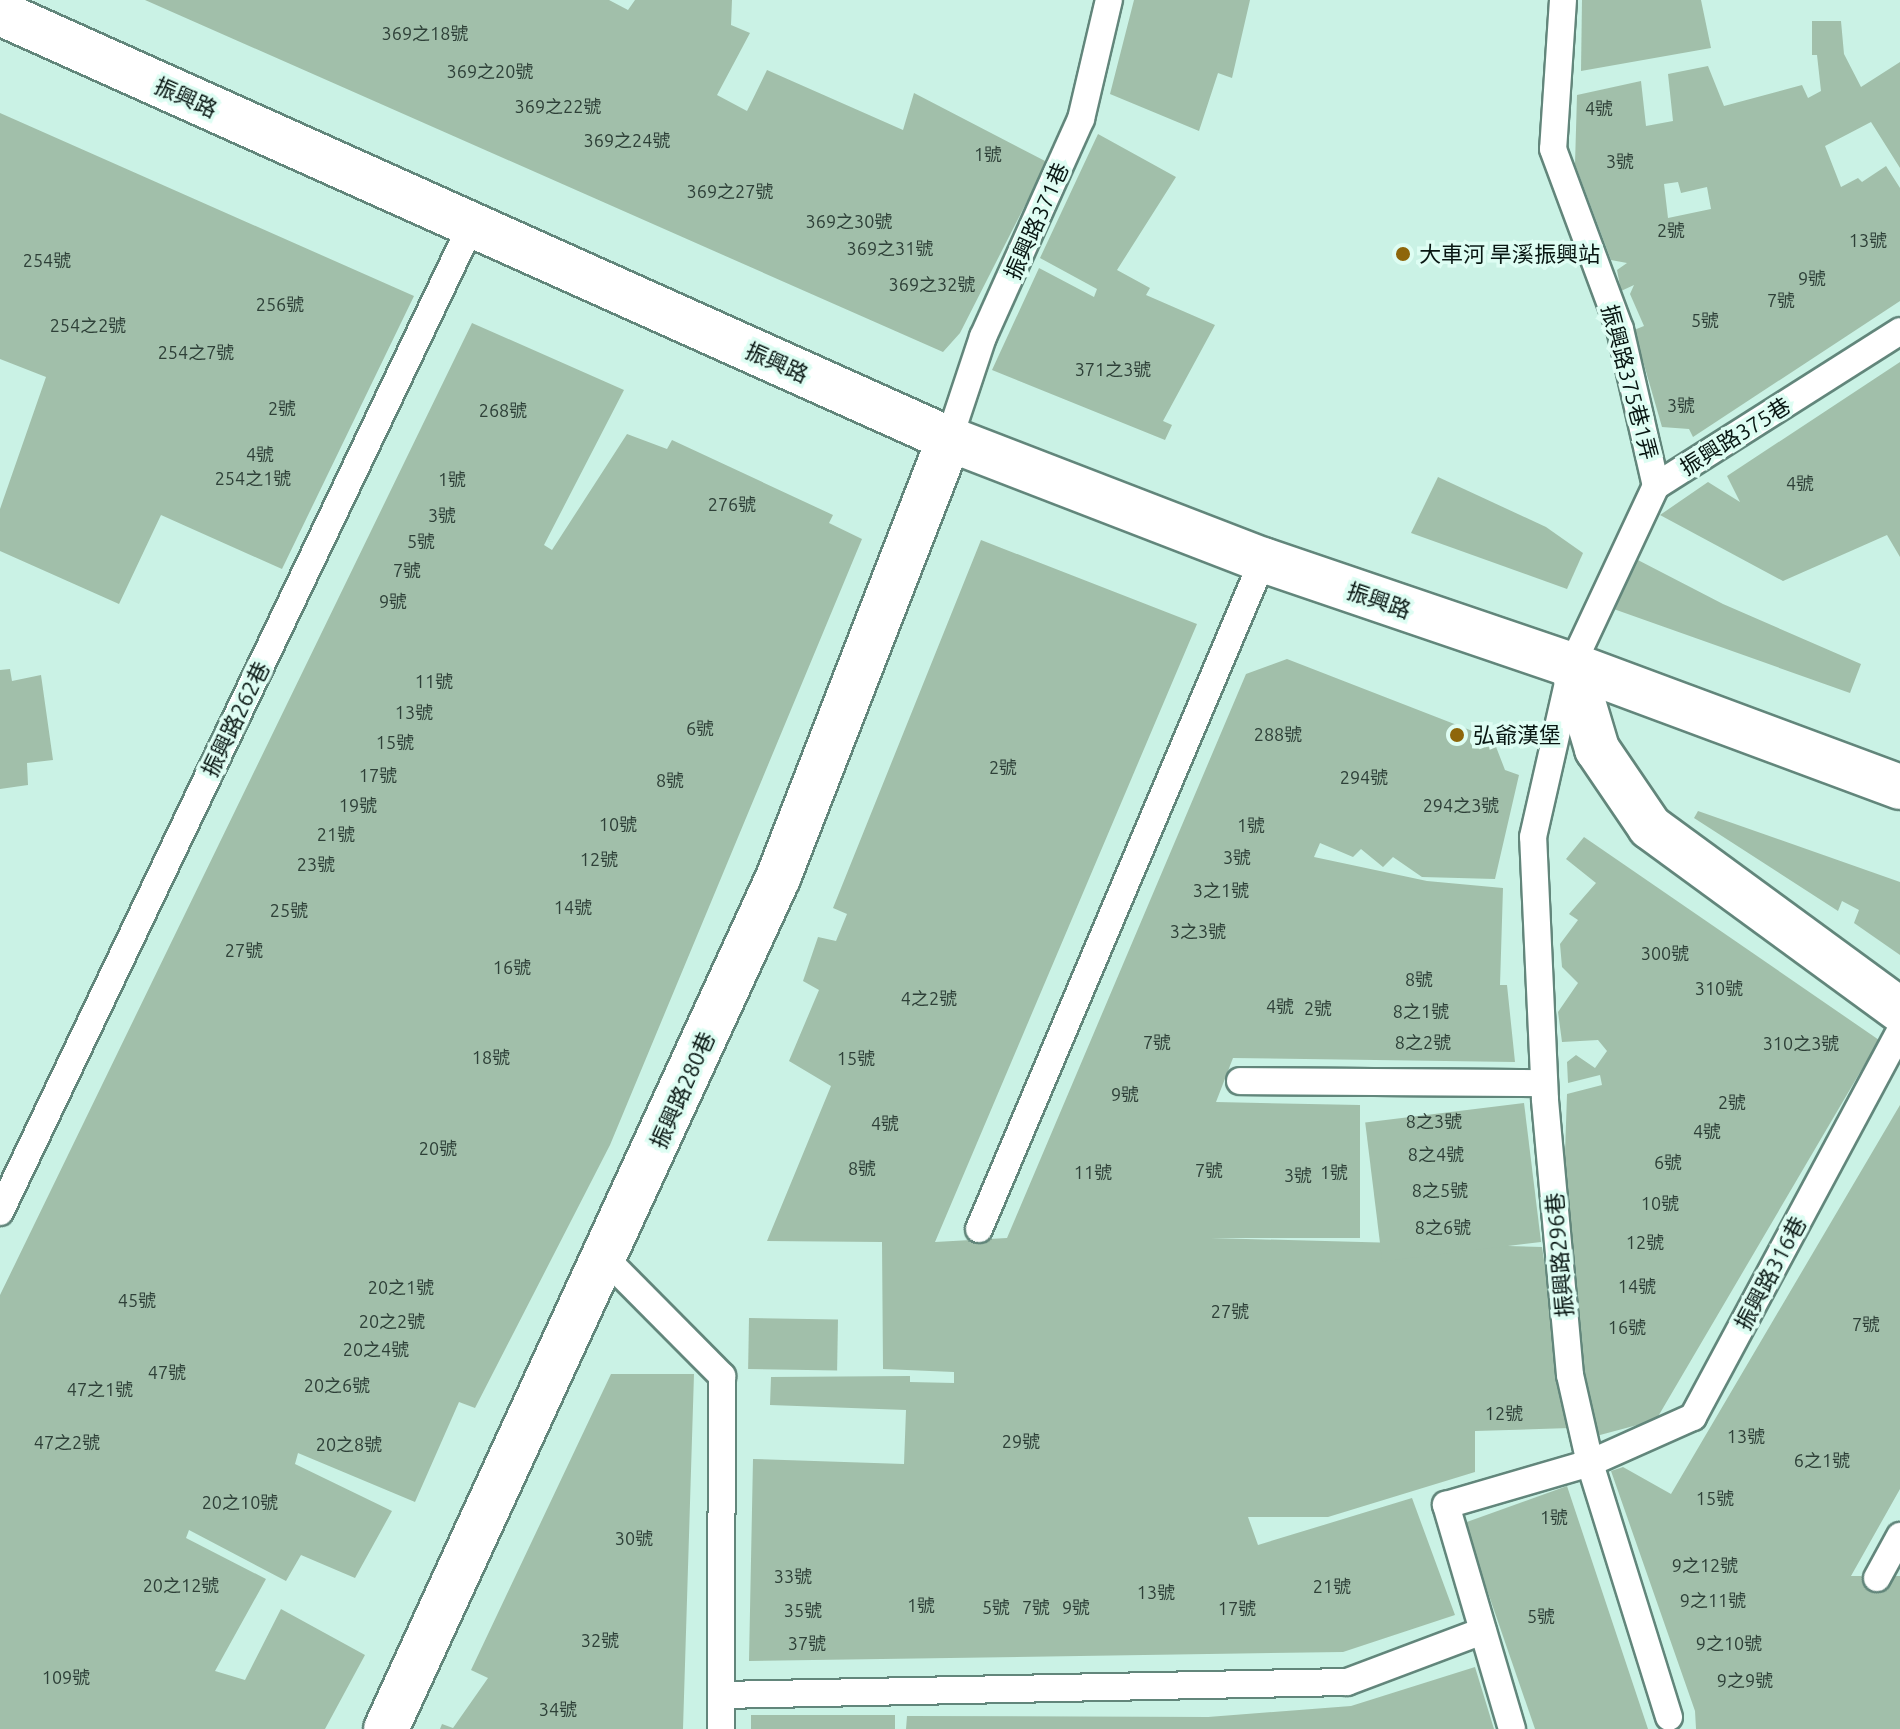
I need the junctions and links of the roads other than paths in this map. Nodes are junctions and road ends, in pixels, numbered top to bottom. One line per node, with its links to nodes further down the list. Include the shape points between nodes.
1 (1109, 0): 6 (lane, 振興路371巷, via 1081,119 983,337)
2 (1563, 0): 7 (lane, 振興路375巷1弄, via 1553,149 1620,329)
3 (0, 13): 4 (main road, 振興路)
4 (471, 226): 6 (main road, 振興路); 15 (lane, 振興路262巷)
5 (1900, 331): 7 (lane, 振興路375巷)
6 (949, 439): 8 (main road, 振興路); 17 (main road, 振興路280巷, via 778,878)
7 (1656, 486): 9 (lane, 振興路375巷)
8 (1263, 560): 9 (main road, 振興路); 16 (lane)
9 (1572, 665): 10 (main road, 振興路); 11 (main road, via 1597,749 1650,827); 14 (lane, 振興路296巷, via 1533,837)
10 (1900, 787)
11 (1900, 1010)
12 (1900, 1031): 18 (lane, 振興路316巷, via 1693,1417)
13 (1240, 1081): 14 (lane)
14 (1544, 1083): 18 (lane, 振興路296巷, via 1570,1375)
15 (0, 1212)
16 (979, 1229)
17 (606, 1259): 22 (lane, via 722,1376); 24 (main road, 振興路280巷)
18 (1590, 1463): 21 (lane, via 1446,1505); 23 (lane, 振興路296巷)
19 (1900, 1536): 20 (lane)
20 (1877, 1578)
21 (1483, 1631): 22 (lane, via 1347,1682); 26 (lane)
22 (721, 1695): 25 (lane)
23 (1669, 1717)
24 (386, 1729)
25 (721, 1729)
26 (1512, 1729)

